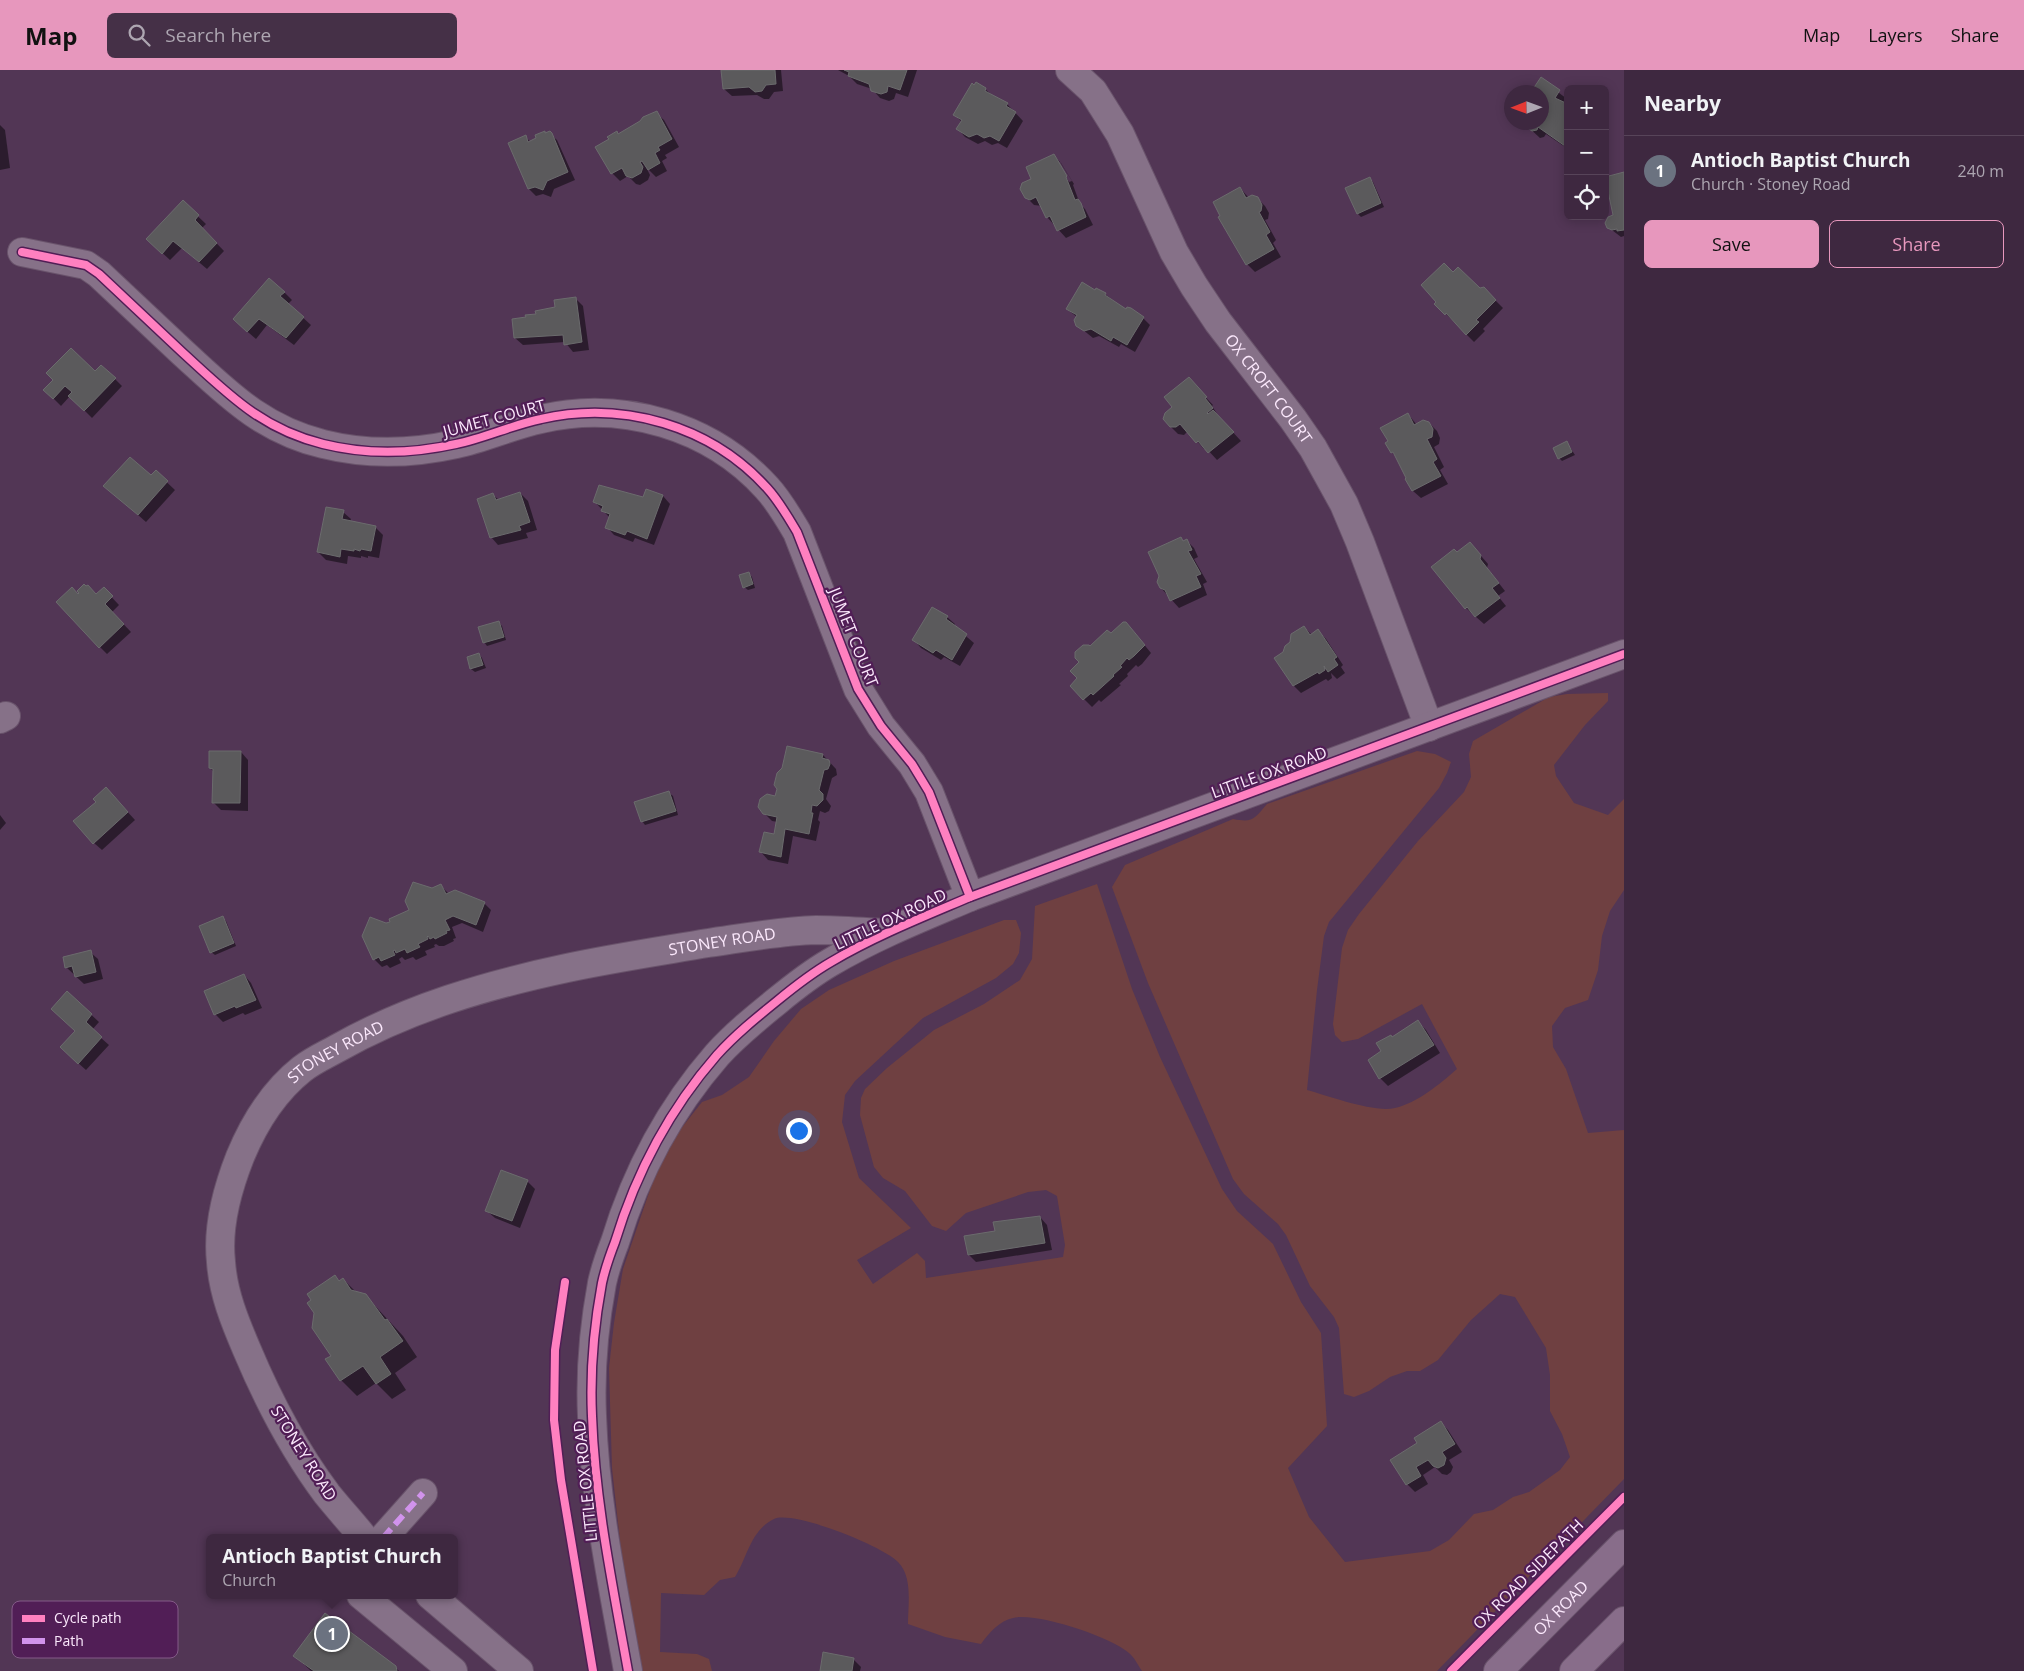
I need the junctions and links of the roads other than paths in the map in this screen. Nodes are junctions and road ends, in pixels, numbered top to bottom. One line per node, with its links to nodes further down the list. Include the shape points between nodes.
1 (1070, 70): 4 (street, OX CROFT COURT, via 1093,91 1120,134 1174,252 1194,286 1313,448 1344,504)
2 (22, 252): 5 (street, JUMET COURT, via 86,265 244,408 280,430 323,444 369,451 406,452 457,444 542,418 588,412 641,416 708,440 767,488 797,532 858,689 929,792)
3 (1624, 654): 4 (street, LITTLE OX ROAD)
4 (1429, 727): 5 (street, LITTLE OX ROAD)
5 (970, 897): 6 (street, LITTLE OX ROAD)
6 (886, 933): 8 (street, STONEY ROAD, via 814,930 753,936 610,959 504,982 452,998 366,1032 303,1068 274,1096 249,1136 226,1196 220,1261 224,1285 235,1321 276,1412 328,1494); 16 (street, LITTLE OX ROAD, via 830,962 792,989 746,1026 718,1054 664,1126 643,1165 621,1221 602,1281 592,1375 592,1415 605,1544)
7 (423, 1493): 9 (street)
8 (363, 1534)
9 (368, 1534)
10 (1624, 1544): 17 (highway, OX ROAD)
11 (366, 1599): 14 (street)
12 (435, 1599): 15 (street)
13 (1624, 1621): 18 (highway)
14 (453, 1671)
15 (519, 1671)
16 (628, 1671)
17 (1498, 1671)
18 (1574, 1671)

